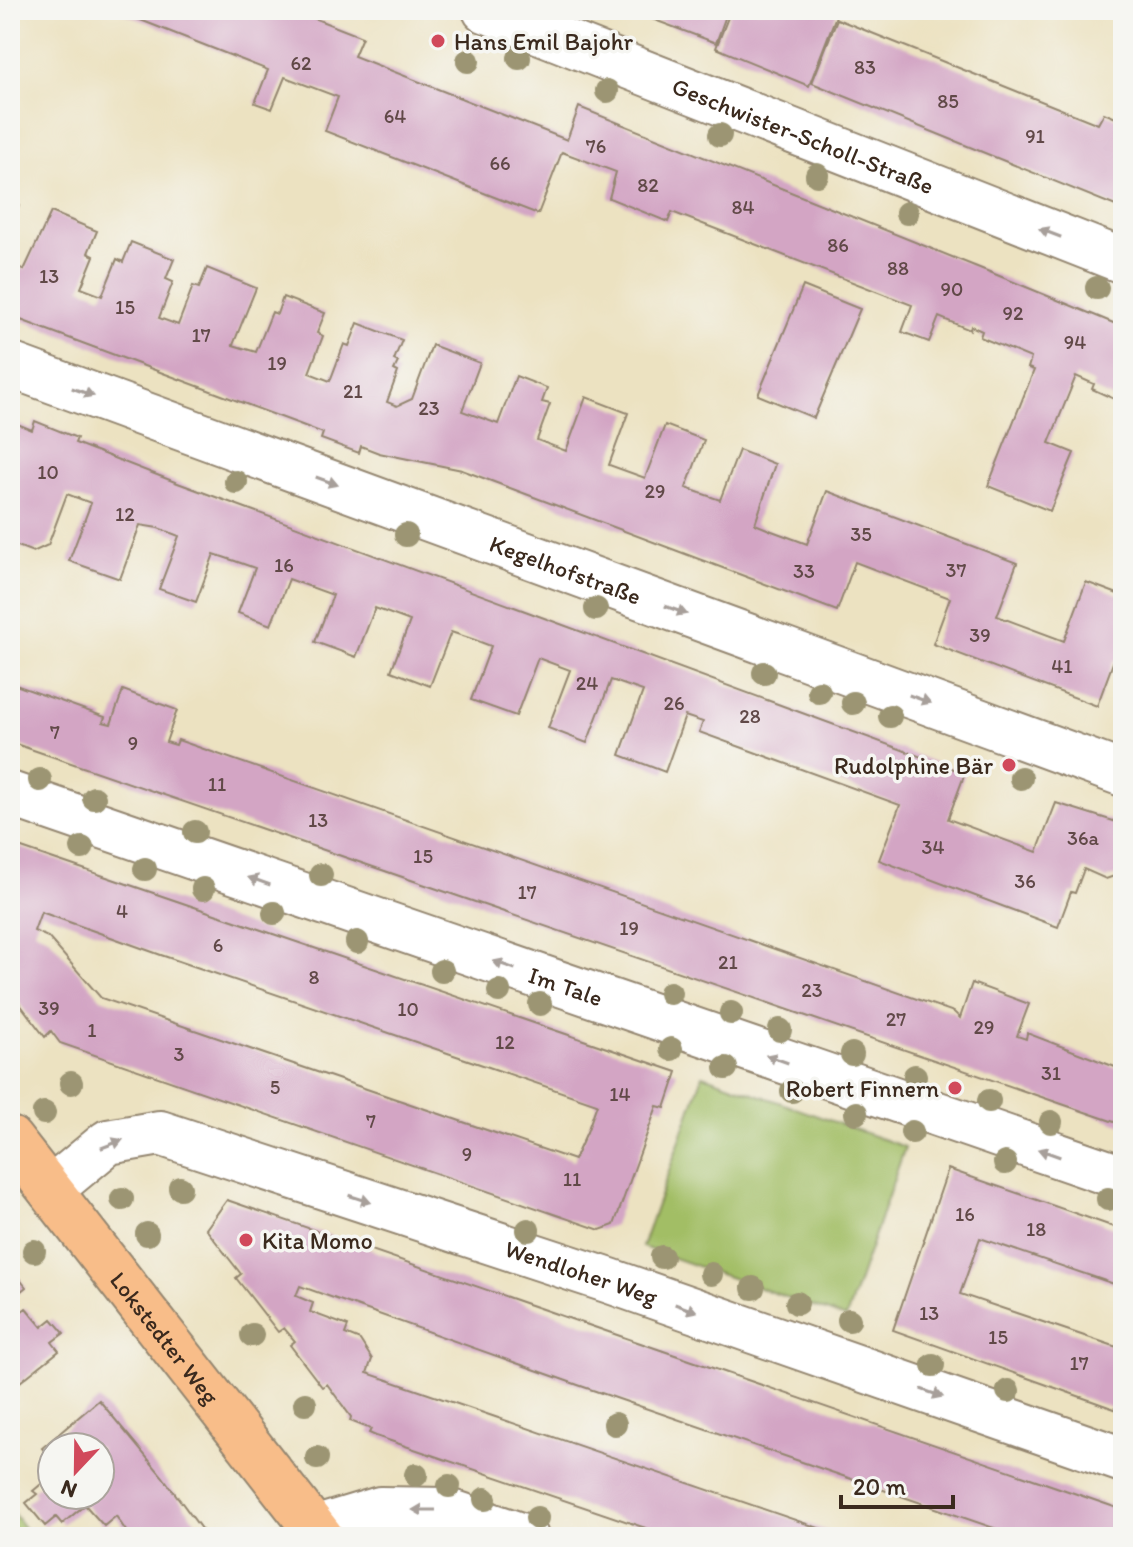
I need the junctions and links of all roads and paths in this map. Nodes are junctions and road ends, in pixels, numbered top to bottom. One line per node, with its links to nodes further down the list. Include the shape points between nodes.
1 (485, 10): 2 (street, Geschwister-Scholl-Straße, one-way to 1)
2 (1123, 261)
3 (10, 365): 4 (street, Kegelhofstraße, one-way to 4)
4 (1123, 774)
5 (10, 794): 7 (street, Im Tale, one-way to 5)
6 (10, 1139): 8 (main road, Lokstedter Weg)
7 (1123, 1178)
8 (50, 1190): 9 (street, Wendloher Weg, one-way to 9, via 108,1142 160,1133 625,1286); 10 (main road, Lokstedter Weg)
9 (1123, 1460)
10 (317, 1533): 11 (street, one-way to 10, via 446,1510 380,1509)
11 (526, 1537)

